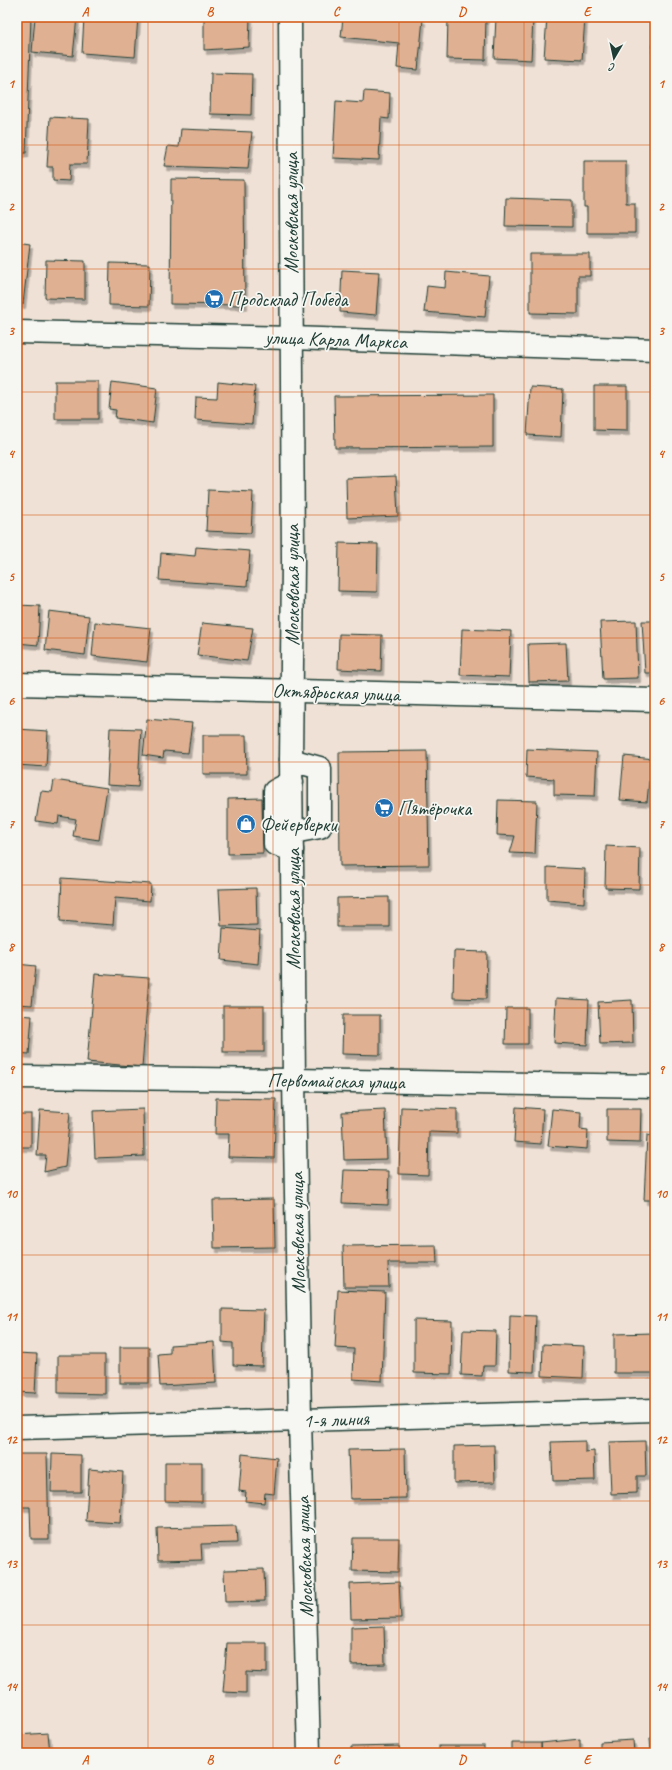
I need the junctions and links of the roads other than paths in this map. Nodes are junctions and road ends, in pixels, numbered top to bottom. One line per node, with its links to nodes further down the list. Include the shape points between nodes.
1 (290, 17): 3 (street, Московская улица)
2 (17, 332): 3 (street, улица Карла Маркса)
3 (292, 338): 4 (street, улица Карла Маркса); 6 (street, Московская улица)
4 (655, 350)
5 (17, 684): 6 (street, Октябрьская улица)
6 (292, 691): 7 (street, Октябрьская улица); 8 (street, Московская улица)
7 (655, 700)
8 (292, 760): 9 (street, Московская улица, via 292,782 275,791 275,844); 9 (street, via 320,768 320,827)
9 (293, 841): 11 (street, Московская улица)
10 (17, 1077): 11 (street, Первомайская улица)
11 (294, 1080): 12 (street, Первомайская улица); 14 (street, Московская улица)
12 (655, 1086)
13 (655, 1410): 14 (street, 1-я линия)
14 (300, 1420): 15 (street, 1-я линия); 16 (street, Московская улица)
15 (17, 1428)
16 (309, 1753)

